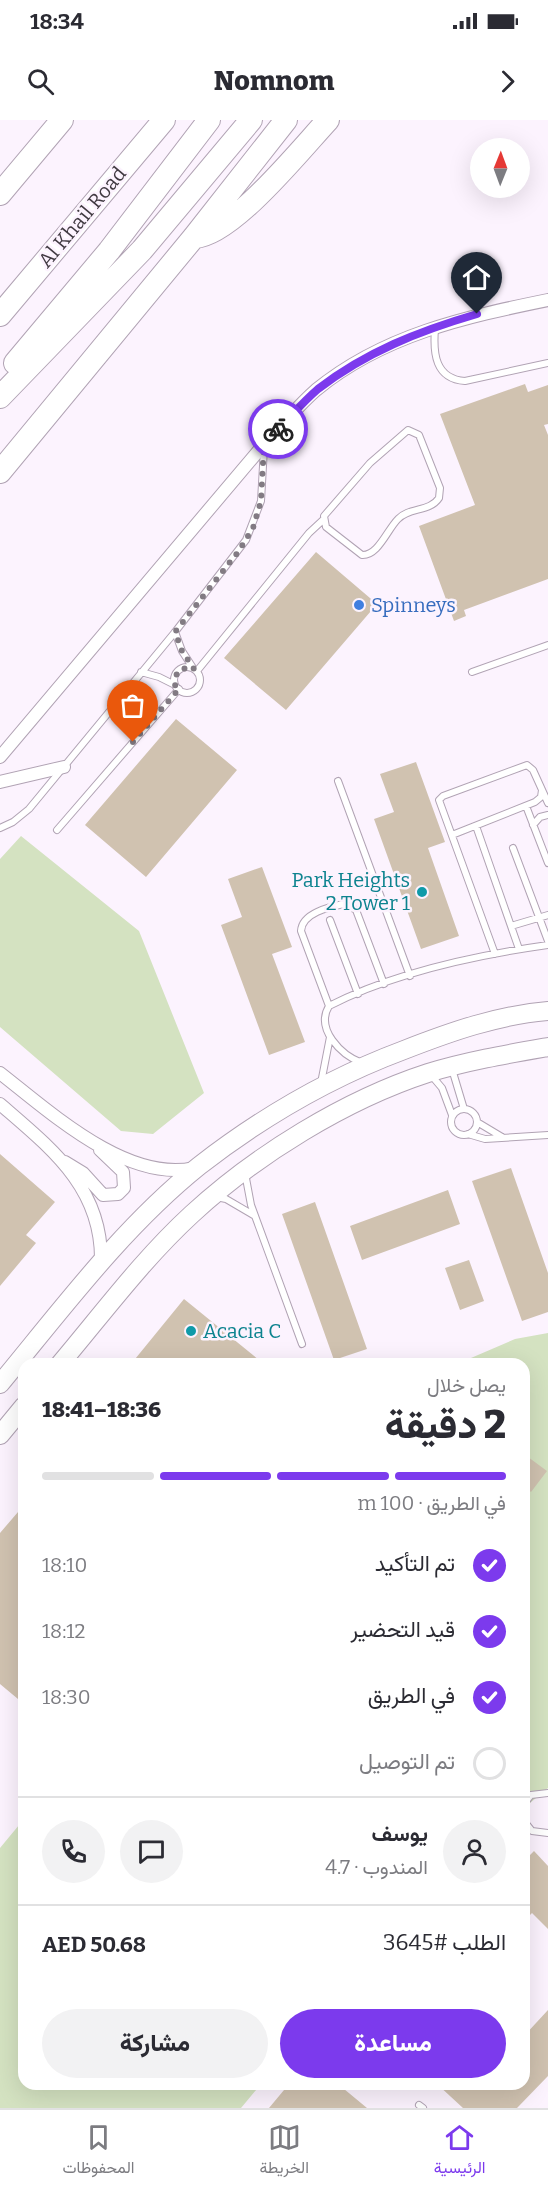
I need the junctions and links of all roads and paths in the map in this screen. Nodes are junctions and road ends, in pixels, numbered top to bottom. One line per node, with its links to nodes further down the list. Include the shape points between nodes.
1 (62, 120): 7 (highway)
2 (164, 120): 11 (highway, Al Khail Road)
3 (209, 120): 14 (highway, via 109,251)
4 (250, 120): 15 (highway, via 142,250)
5 (286, 120): 9 (highway)
6 (328, 120): 9 (highway, via 233,219 211,234)
7 (8, 178): 8 (highway)
8 (0, 194)
9 (194, 237): 17 (highway)
10 (548, 300): 12 (street)
11 (0, 315)
12 (435, 326): 13 (lane, via 437,364 456,380); 16 (street, via 360,360 316,390)
13 (548, 363)
14 (0, 380)
15 (0, 397)
16 (264, 444): 19 (lane, via 261,501 253,528); 25 (street)
17 (0, 472)
18 (323, 520): 18 (lane, via 366,556 403,515 436,502 440,488 419,435 408,430 392,442); 21 (lane)
19 (175, 632): 21 (lane); 22 (lane)
20 (548, 645): 23 (lane)
21 (195, 670): 24 (lane, via 182,668 174,678); 24 (lane, via 200,680 196,689 188,693)
22 (141, 672): 24 (lane, via 159,676); 26 (lane)
23 (472, 672)
24 (177, 687): 36 (lane)
25 (0, 757)
26 (64, 767): 28 (street); 35 (lane, via 28,809)
27 (338, 781): 47 (lane)
28 (0, 782)
29 (542, 789): 30 (lane); 31 (lane, via 538,800); 37 (lane, via 533,770 523,765 443,796 439,803)
30 (548, 803)
31 (526, 806): 33 (lane); 34 (lane)
32 (548, 815): 33 (lane)
33 (533, 825): 39 (lane)
34 (476, 826): 37 (lane); 43 (lane)
35 (0, 828)
36 (57, 830)
37 (452, 835): 46 (lane)
38 (513, 848): 41 (lane)
39 (548, 863)
40 (548, 915): 41 (lane)
41 (539, 918): 43 (lane); 44 (lane)
42 (330, 920): 49 (lane)
43 (511, 926): 45 (lane)
44 (548, 943): 45 (lane)
45 (519, 949): 46 (lane)
46 (495, 954): 47 (lane)
47 (410, 976): 48 (lane)
48 (384, 984): 49 (lane); 50 (lane, via 356,910 338,905 310,915 303,921 301,931)
49 (358, 994): 50 (lane)
50 (329, 1006): 52 (lane, via 325,1015)
51 (548, 1011): 54 (main road, via 448,1033)
52 (330, 1037): 54 (lane, via 346,1055); 58 (lane)
53 (548, 1047): 55 (main road)
54 (365, 1065): 58 (main road)
55 (451, 1068): 57 (main road); 60 (lane)
56 (0, 1073): 65 (street)
57 (428, 1073): 61 (lane, via 439,1082); 69 (main road, via 334,1115)
58 (321, 1086): 68 (main road, via 262,1121)
59 (0, 1104): 67 (street)
60 (464, 1108): 61 (lane); 62 (lane, via 475,1114)
61 (452, 1115): 63 (lane, via 455,1132)
62 (477, 1122): 63 (lane, via 475,1130); 66 (lane)
63 (468, 1134): 66 (lane, via 485,1139)
64 (548, 1135): 66 (lane)
65 (85, 1136): 67 (street, via 123,1172 124,1188 118,1194 103,1195 83,1173); 68 (street, via 149,1169 181,1171)
66 (502, 1137)
67 (63, 1162): 72 (street, via 90,1201 98,1221)
68 (198, 1167): 72 (main road)
69 (244, 1172): 70 (main road); 71 (lane)
70 (213, 1196): 71 (lane); 75 (main road, via 150,1257)
71 (256, 1216): 73 (lane)
72 (101, 1264): 74 (main road)
73 (302, 1344)
74 (22, 1358)
75 (65, 1358)
76 (18, 1363): 77 (main road)
77 (0, 1384)
78 (18, 1413): 79 (main road)
79 (0, 1435)
80 (548, 1793): 81 (lane, via 537,1792)
81 (530, 1798)
82 (530, 1828): 83 (lane)
83 (548, 1833)

